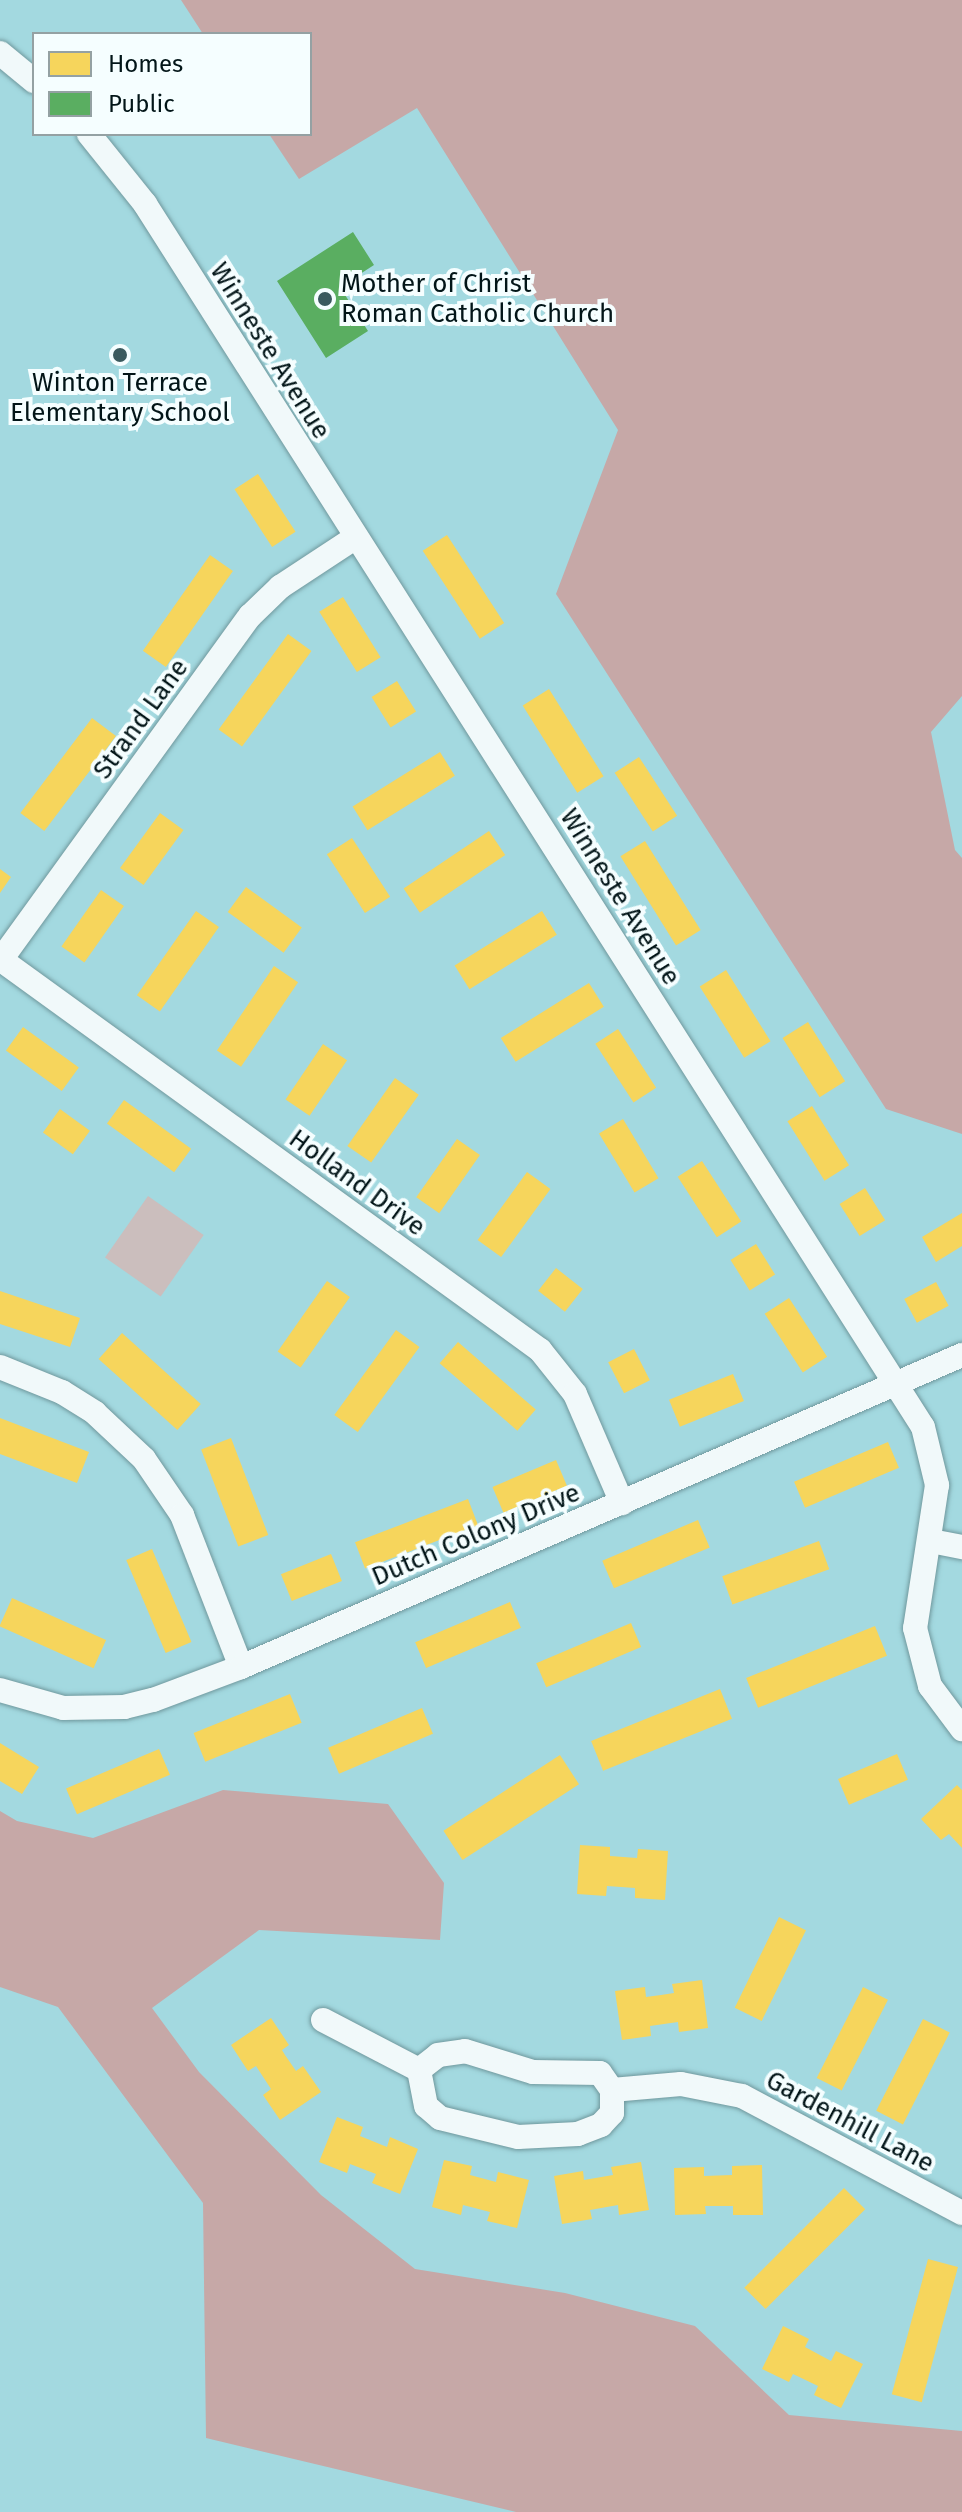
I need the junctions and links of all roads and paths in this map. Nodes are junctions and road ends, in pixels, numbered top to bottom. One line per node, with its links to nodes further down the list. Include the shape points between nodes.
1 (0, 53): 2 (street)
2 (32, 79)
3 (91, 136): 4 (street, Winneste Avenue, via 145,204)
4 (356, 537): 5 (street, Strand Lane, via 280,587 250,616); 8 (street, Winneste Avenue)
5 (0, 960): 9 (street, Holland Drive, via 540,1350 575,1394)
6 (962, 1355): 8 (street, Dutch Colony Drive)
7 (0, 1367): 12 (street, via 62,1392 95,1413 144,1459 182,1515)
8 (897, 1384): 9 (street, Dutch Colony Drive); 10 (street, Winneste Avenue, via 923,1427 936,1465)
9 (622, 1503): 12 (street, Dutch Colony Drive)
10 (931, 1541): 11 (street); 14 (street, Winneste Avenue, via 915,1628 919,1657 930,1686)
11 (962, 1547)
12 (241, 1667): 13 (street, Dutch Colony Drive, via 124,1707 63,1708)
13 (0, 1690)
14 (962, 1729)
15 (323, 2020): 16 (street)
16 (419, 2070): 17 (street, via 438,2055 465,2051 533,2072 600,2073); 17 (street, via 426,2106 440,2118 518,2137 578,2134 601,2125 612,2113)
17 (612, 2090): 18 (street, Gardenhill Lane, via 681,2084 742,2096)
18 (962, 2213)

